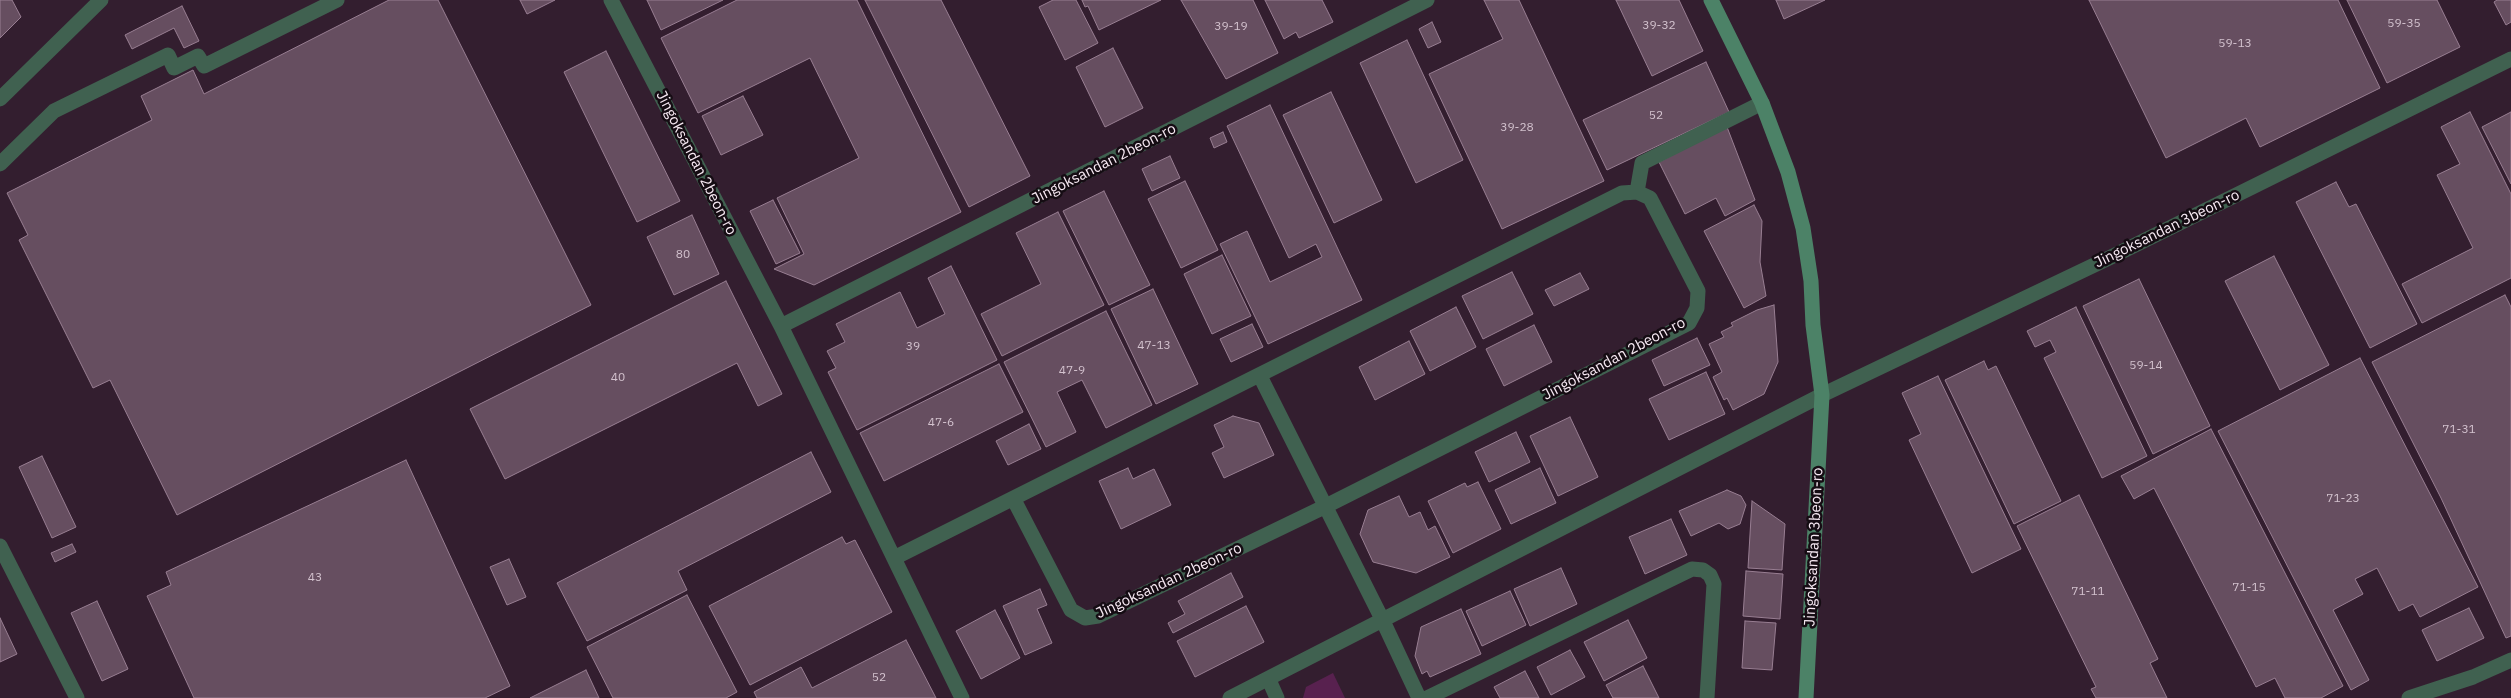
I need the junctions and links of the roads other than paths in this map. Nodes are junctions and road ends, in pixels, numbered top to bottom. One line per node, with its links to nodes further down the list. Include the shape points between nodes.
1 (101, 0): 7 (street)
2 (337, 0): 9 (street, via 204,66 198,56 174,68 168,55 54,111)
3 (611, 0): 11 (street, Jingoksandan 2beon-ro)
4 (1427, 0): 11 (street, Jingoksandan 2beon-ro)
5 (1711, 0): 8 (street, Jingoksandan 3beon-ro)
6 (2511, 59): 13 (street, Jingoksandan 3beon-ro, via 2109,258)
7 (0, 99)
8 (1762, 103): 10 (street, via 1642,163); 13 (street, Jingoksandan 3beon-ro, via 1788,172 1803,228)
9 (0, 164)
10 (1637, 192): 12 (street, via 1622,193); 15 (street, Jingoksandan 2beon-ro, via 1650,198 1698,291 1697,308 1689,323)
11 (781, 326): 17 (street, Jingoksandan 2beon-ro)
12 (1260, 376): 14 (street); 15 (street)
13 (1822, 395): 18 (street); 28 (street, Jingoksandan 3beon-ro)
14 (1014, 500): 15 (street, Jingoksandan 2beon-ro, via 1071,610 1085,618 1098,616); 17 (street)
15 (1324, 507): 18 (street)
16 (0, 546): 22 (street)
17 (894, 558): 23 (street, Jingoksandan 2beon-ro)
18 (1382, 619): 20 (street); 26 (street)
19 (2511, 660): 29 (street, via 2473,677)
20 (1269, 680): 24 (street); 25 (street)
21 (1705, 697): 27 (street, via 1714,584 1703,570 1692,569)
22 (76, 698)
23 (962, 698)
24 (1230, 698)
25 (1278, 698)
26 (1418, 698)
27 (1427, 698)
28 (1806, 698)
29 (2409, 698)

